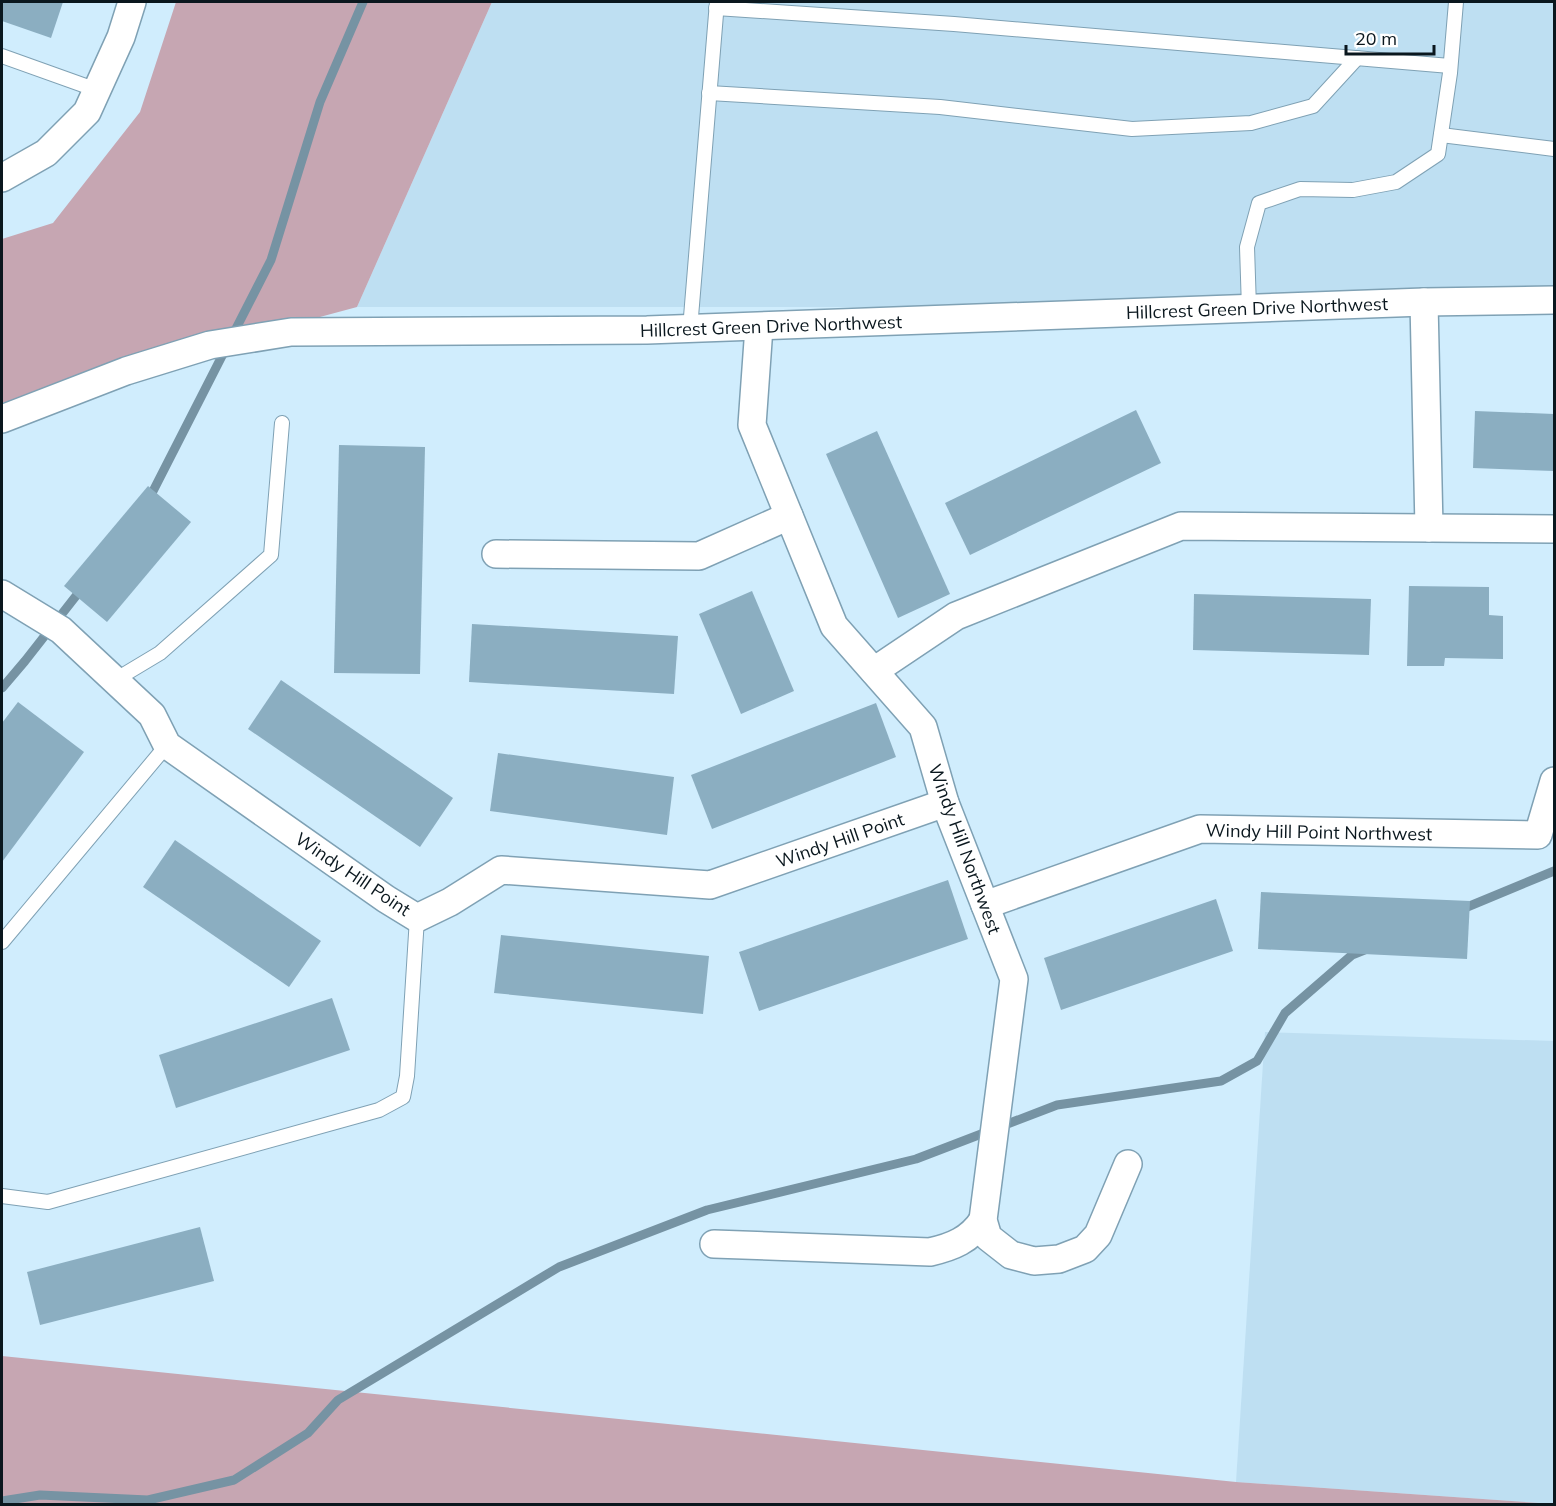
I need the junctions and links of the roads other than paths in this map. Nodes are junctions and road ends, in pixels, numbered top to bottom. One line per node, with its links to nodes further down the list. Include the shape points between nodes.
1 (132, 2): 7 (street)
2 (1456, 2): 6 (lane)
3 (716, 5): 5 (lane); 8 (lane)
4 (2, 56): 7 (lane)
5 (1357, 58): 6 (lane); 8 (lane, via 1313,106 1251,123 1132,129 940,107)
6 (1450, 66): 9 (lane)
7 (97, 90): 11 (street, via 87,112 46,153)
8 (709, 93): 16 (lane)
9 (1441, 135): 10 (lane); 14 (lane, via 1438,154 1396,182 1353,190 1300,189 1259,203 1246,247)
10 (1554, 149)
11 (2, 178)
12 (1554, 300): 13 (street, Hillcrest Green Drive Northwest)
13 (1424, 302): 14 (street, Hillcrest Green Drive Northwest); 20 (street)
14 (1249, 309): 15 (street, Hillcrest Green Drive Northwest)
15 (759, 327): 16 (street, Hillcrest Green Drive Northwest); 19 (street, Windy Hill Northwest, via 752,425)
16 (690, 329): 17 (street, Hillcrest Green Drive Northwest, via 291,332 200,348 126,371)
17 (2, 419)
18 (282, 423): 25 (lane, via 271,555 160,653)
19 (789, 516): 22 (street, via 699,556); 24 (street, Windy Hill Northwest, via 834,626)
20 (1430, 528): 21 (street); 24 (street, via 1181,525 956,616)
21 (1554, 529)
22 (496, 554)
23 (2, 594): 25 (street, Windy Hill Point, via 61,630)
24 (874, 671): 28 (street, Windy Hill Northwest, via 923,726)
25 (115, 680): 26 (street, Windy Hill Point, via 152,715)
26 (167, 745): 30 (street, Windy Hill Point); 31 (lane)
27 (1554, 781): 29 (street, Windy Hill Point Northwest, via 1538,834 1200,829)
28 (945, 804): 29 (street, Windy Hill Northwest); 30 (street, Windy Hill Point, via 710,885 501,870)
29 (985, 905): 34 (street, Windy Hill Northwest, via 1014,979)
30 (417, 918): 33 (lane, via 403,1097 379,1110 48,1202)
31 (2, 942)
32 (1128, 1164): 34 (street, via 1098,1235 1085,1249 1059,1259 1034,1261 1011,1255 988,1237)
33 (2, 1196)
34 (983, 1220): 35 (street, via 961,1242 930,1252)
35 (714, 1244)

